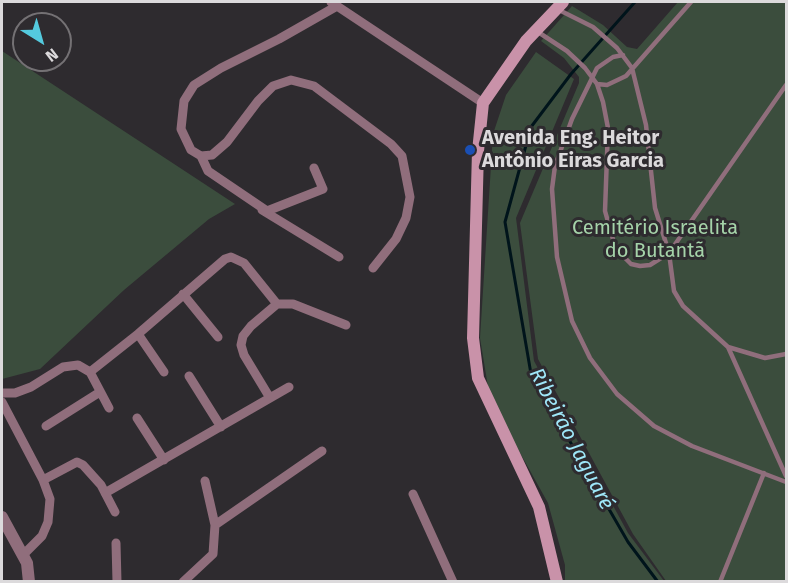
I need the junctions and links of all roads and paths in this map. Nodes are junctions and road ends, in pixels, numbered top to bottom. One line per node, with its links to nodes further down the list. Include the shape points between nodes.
1 (691, 2): 6 (lane)
2 (334, 4): 10 (street); 11 (street, via 194,85 184,101 181,129 185,142)
3 (560, 5): 4 (main road); 5 (lane, via 593,27)
4 (535, 31): 7 (lane, via 567,51); 10 (main road)
5 (622, 55): 6 (lane); 7 (lane, via 604,61)
6 (632, 68): 8 (lane, via 618,83); 14 (lane, via 646,124 655,208)
7 (592, 76): 8 (lane); 38 (lane, via 562,142 552,189 557,258 572,321 590,358 617,394 654,426 692,446)
8 (597, 84): 14 (lane, via 608,129 605,211 614,243 626,260 640,266 650,265)
9 (786, 85): 14 (lane)
10 (483, 103): 54 (main road, via 473,338 478,378 539,507)
11 (201, 156): 13 (street, via 207,171); 16 (street, via 212,155 221,148 273,86 291,80 314,86 402,156 410,197 406,218)
12 (314, 168): 13 (street, via 323,189)
13 (262, 210): 15 (street)
14 (669, 253): 22 (lane, via 674,291 683,306)
15 (339, 257)
16 (374, 268)
17 (183, 294): 18 (street, via 231,257 244,263); 20 (street); 21 (street)
18 (277, 304): 19 (street, via 293,304); 30 (street, via 251,326 241,345)
19 (346, 325)
20 (138, 334): 24 (street); 25 (street)
21 (218, 337)
22 (728, 347): 23 (lane, via 765,358); 39 (lane)
23 (786, 354)
24 (90, 372): 28 (street, via 78,365 63,367 31,387); 29 (street)
25 (164, 372)
26 (189, 376): 35 (street)
27 (289, 387): 30 (street)
28 (2, 393)
29 (100, 393): 32 (street); 34 (street)
30 (270, 398): 35 (street)
31 (2, 402): 40 (street)
32 (108, 408)
33 (137, 418): 37 (street)
34 (46, 426)
35 (221, 427): 37 (street)
36 (322, 451): 47 (street)
37 (164, 460): 43 (street)
38 (764, 473): 42 (lane); 55 (lane)
39 (786, 476)
40 (43, 480): 43 (street, via 77,462); 49 (street, via 50,499 48,522 42,536)
41 (205, 481): 47 (street)
42 (786, 482)
43 (105, 493): 45 (street)
44 (413, 494): 53 (street)
45 (115, 512)
46 (2, 517): 49 (street)
47 (215, 525): 52 (street, via 213,554)
48 (116, 543): 51 (street)
49 (23, 555): 50 (street)
50 (29, 582)
51 (117, 582)
52 (183, 582)
53 (453, 582)
54 (557, 582)
55 (720, 582)

